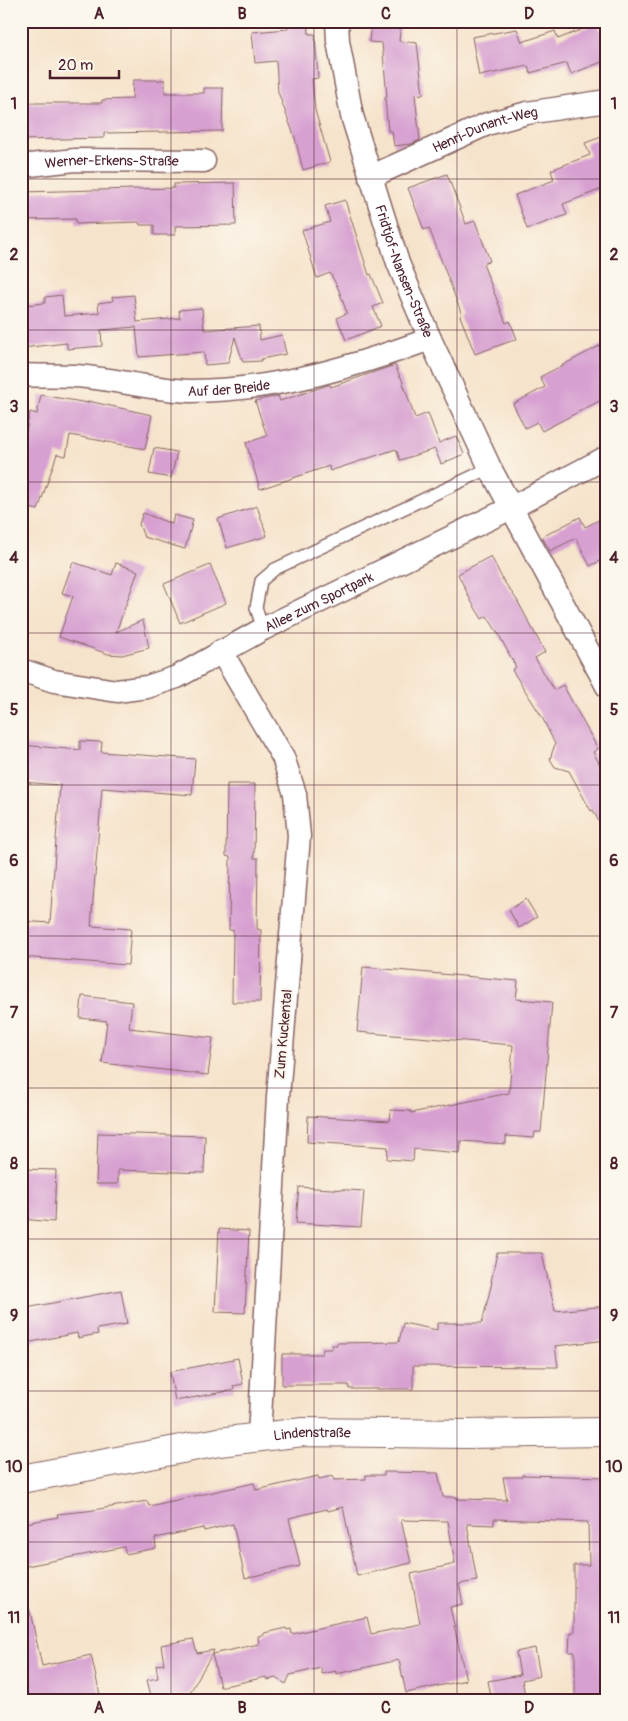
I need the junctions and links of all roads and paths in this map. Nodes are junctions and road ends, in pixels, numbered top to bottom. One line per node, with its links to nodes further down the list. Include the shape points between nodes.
1 (337, 21): 5 (street, Fridtjof-Nansen-Straße, via 352,116)
2 (607, 101): 5 (street, Henri-Dunant-Weg, via 527,113 486,124)
3 (204, 161): 4 (street, Werner-Erkens-Straße, via 75,160)
4 (21, 166)
5 (370, 177): 6 (street, Fridtjof-Nansen-Straße, via 398,263)
6 (430, 339): 7 (street, Auf der Breide, via 345,368 229,390 188,391 75,376); 9 (street, Fridtjof-Nansen-Straße)
7 (21, 375)
8 (607, 457): 10 (street, Allee zum Sportpark)
9 (490, 468): 10 (street, Fridtjof-Nansen-Straße); 11 (lane, via 275,569 261,581 256,608)
10 (512, 508): 11 (street, Allee zum Sportpark); 14 (street, Fridtjof-Nansen-Straße)
11 (263, 629): 12 (street, Allee zum Sportpark)
12 (221, 651): 13 (street, Allee zum Sportpark, via 177,678 117,691 54,681); 16 (street, Zum Kuckental, via 283,757 295,794 299,836 278,1097)
13 (21, 670)
14 (607, 686)
15 (607, 1432): 16 (street, Lindenstraße, via 303,1432)
16 (259, 1436): 17 (street, Lindenstraße)
17 (21, 1479)

